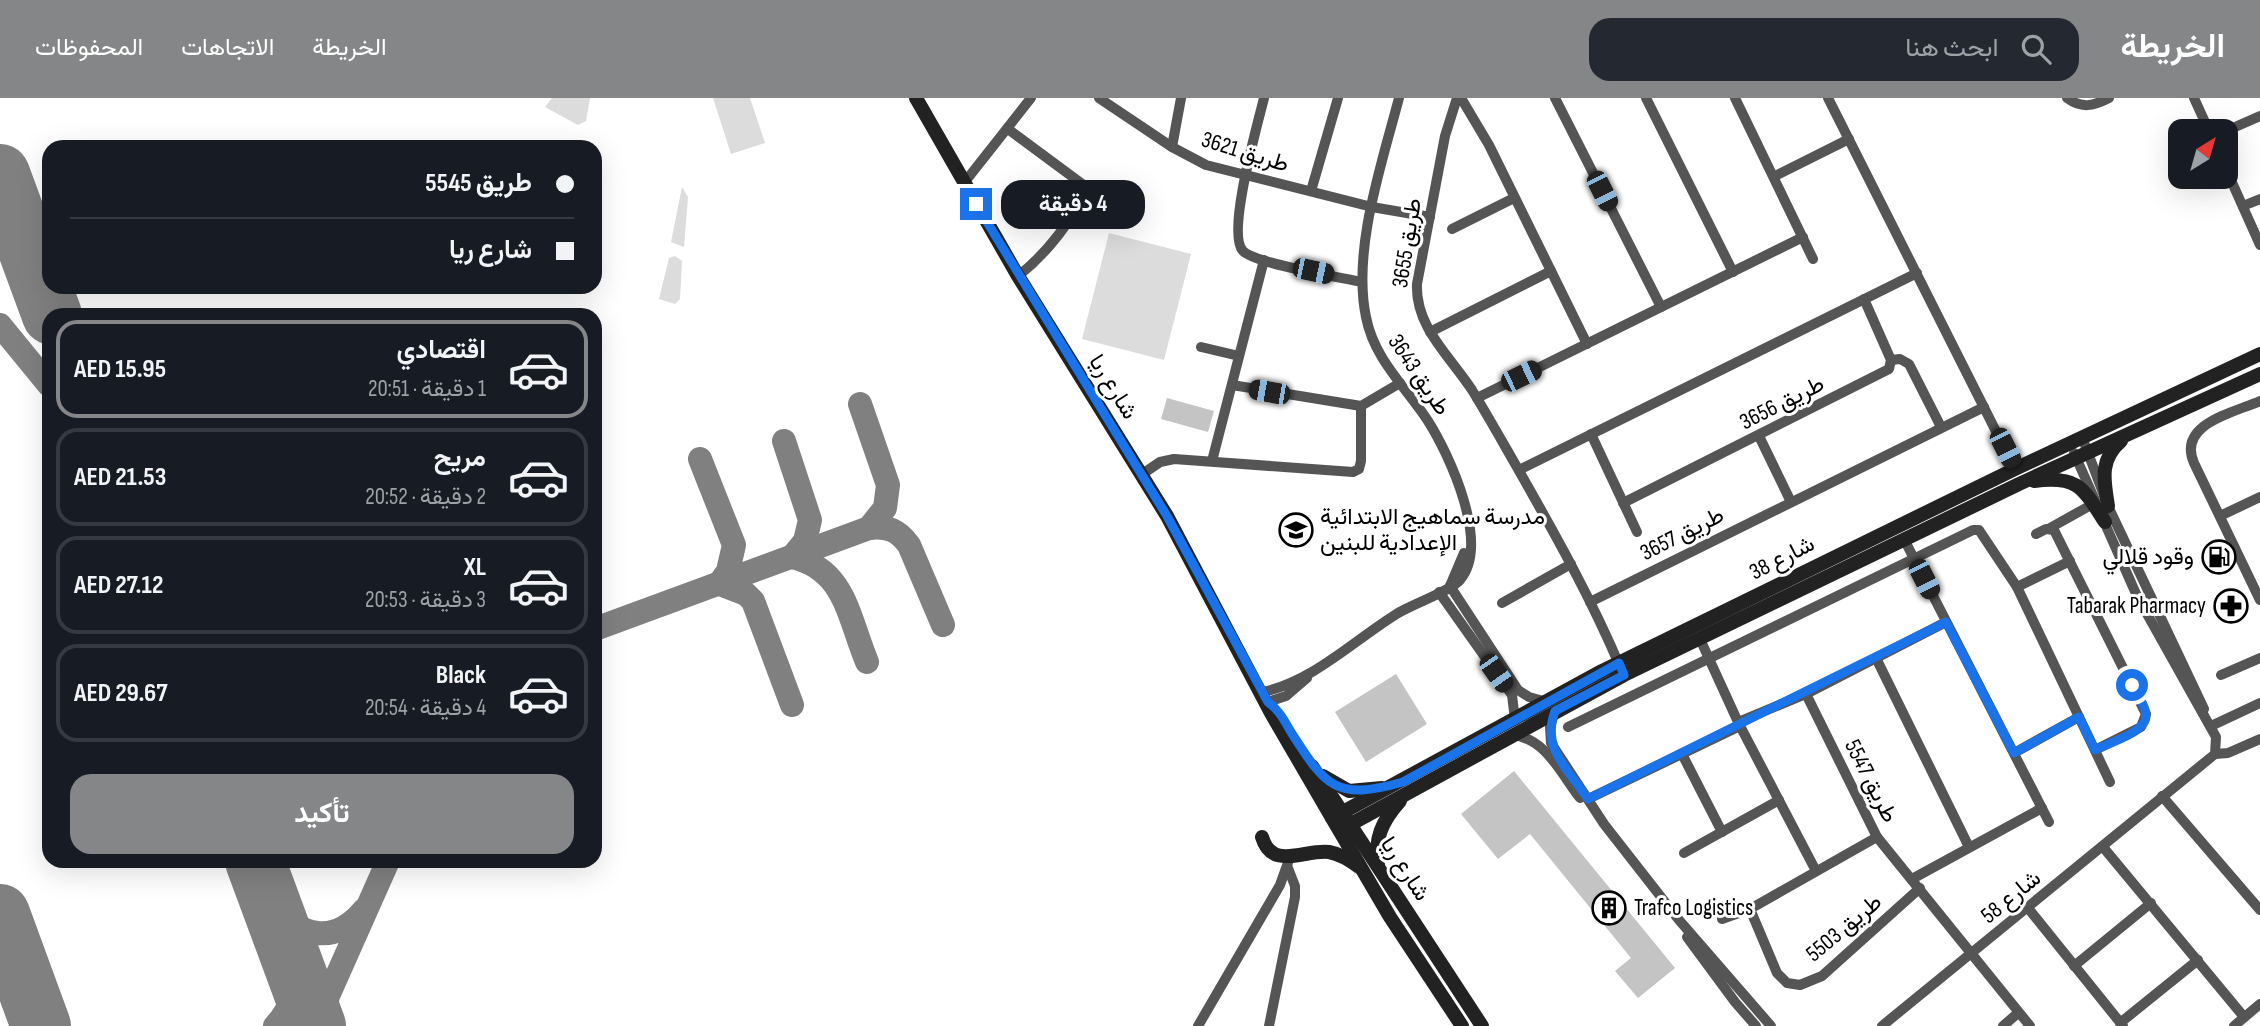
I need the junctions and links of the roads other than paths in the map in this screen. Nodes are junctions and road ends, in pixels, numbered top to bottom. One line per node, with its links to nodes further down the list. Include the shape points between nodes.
1 (916, 98): 25 (street, شارع ريا)
2 (1031, 98): 20 (street)
3 (1099, 98): 16 (street, طريق 3621)
4 (1181, 98): 22 (street)
5 (1264, 98): 23 (street)
6 (1338, 98): 27 (street, طريق 3621)
7 (1399, 98): 31 (street, طريق 3643)
8 (1459, 98): 28 (street); 32 (street, طريق 3655, via 1445,136)
9 (1555, 98): 44 (street)
10 (1646, 98): 39 (street)
11 (1735, 98): 24 (street)
12 (1828, 98): 21 (street)
13 (2067, 98): 14 (street, via 2088,106)
14 (2109, 98)
15 (2194, 98): 18 (street)
16 (1109, 102): 22 (street, طريق 3621)
17 (2260, 116): 19 (street)
18 (2203, 119)
19 (2238, 126)
20 (1008, 130): 25 (street); 41 (street, via 1089,188 1058,239)
21 (1849, 139): 24 (street); 40 (street)
22 (1172, 147): 23 (street, طريق 3621, via 1206,164)
23 (1247, 175): 27 (street, طريق 3621); 37 (street, via 1238,243 1242,250)
24 (1775, 176): 34 (street)
25 (964, 183): 41 (street, شارع ريا)
26 (2235, 189): 30 (street)
27 (1311, 191): 31 (street, طريق 3621)
28 (1514, 198): 33 (street); 38 (street)
29 (2260, 199): 30 (street)
30 (2243, 206): 35 (street)
31 (1372, 207): 32 (street, طريق 3621); 42 (street, طريق 3643)
32 (1430, 217): 45 (street, طريق 3655, via 1416,296)
33 (1452, 229)
34 (1803, 237): 36 (street); 39 (street)
35 (2260, 246)
36 (1812, 259)
37 (1264, 260): 42 (street); 49 (street)
38 (1550, 271): 45 (street); 46 (street)
39 (1733, 272): 44 (street)
40 (1917, 273): 43 (street); 57 (street)
41 (1018, 276): 66 (street, شارع ريا)
42 (1362, 282): 52 (street, طريق 3643, via 1371,339)
43 (1864, 299): 50 (street); 60 (street)
44 (1661, 307): 46 (street)
45 (1430, 331): 54 (street, طريق 3655)
46 (1587, 344): 54 (street)
47 (1200, 348): 49 (street)
48 (2260, 354): 62 (street, شارع 38)
49 (1239, 356): 53 (street)
50 (1891, 360): 58 (street, via 1909,364); 61 (street, طريق 3656, via 1884,372)
51 (2260, 374): 59 (street, شارع 38)
52 (1400, 383): 56 (street); 81 (street, طريق 3643, via 1430,424 1464,504 1470,530 1469,559 1460,580)
53 (1232, 385): 56 (street); 63 (street)
54 (1477, 398): 65 (street, طريق 3655)
55 (2260, 401): 72 (street, via 2203,426 2192,439 2191,456)
56 (1361, 406): 63 (street, via 1359,469 1345,472)
57 (1984, 407): 58 (street, طريق 3657); 64 (street)
58 (1941, 427): 69 (street, طريق 3657)
59 (2129, 433): 62 (street, شارع 38); 71 (street, via 2111,450 2104,465)
60 (1591, 434): 65 (street); 70 (street)
61 (1759, 436): 69 (street); 70 (street, طريق 3656)
62 (2079, 447): 64 (street, شارع 38); 67 (street, شارع 38); 71 (street); 73 (street)
63 (1212, 461): 66 (street, via 1174,459)
64 (2015, 469): 92 (street, شارع 38)
65 (1519, 470): 80 (street, طريق 3655)
66 (1141, 475): 95 (street, شارع ريا, via 1204,580)
67 (2019, 484): 71 (street, via 2068,480); 77 (street, شارع 38)
68 (2260, 497): 72 (street)
69 (1791, 502): 85 (street, طريق 3657)
70 (1623, 503): 75 (street)
71 (2101, 505): 73 (street); 74 (street); 100 (street, via 2200,696)
72 (2220, 516): 84 (street)
73 (2105, 522): 100 (street, via 2137,596)
74 (2050, 528): 76 (street); 79 (street)
75 (1637, 532)
76 (2036, 534)
77 (1905, 541): 78 (street); 88 (street, شارع 38)
78 (1913, 558): 82 (street, via 1979,530); 87 (street); 89 (street)
79 (2070, 561): 82 (street); 105 (street, via 2146,714 2141,727)
80 (1571, 564): 85 (street, طريق 3655); 86 (street)
81 (1450, 586): 83 (street); 97 (street, via 1515,687)
82 (2017, 587): 98 (street)
83 (1439, 592): 95 (street, via 1395,615 1311,673 1296,690); 99 (street, via 1512,695)
84 (2258, 593)
85 (1590, 602): 92 (street, طريق 3655)
86 (1502, 603)
87 (1946, 622): 90 (street); 106 (street)
88 (1700, 639): 89 (street); 92 (street, شارع 38)
89 (1708, 657): 101 (street); 102 (street)
90 (1876, 658): 94 (street); 122 (street)
91 (2260, 658): 93 (street)
92 (1621, 669): 97 (street, شارع 38)
93 (2221, 675)
94 (1806, 694): 101 (street); 120 (street, طريق 5547)
95 (1265, 697): 109 (street, شارع ريا); 116 (street, شارع ريا)
96 (2260, 703): 100 (street)
97 (1551, 706): 99 (street, شارع 38); 103 (street, شارع 38); 113 (street, via 1551,743)
98 (2079, 717): 105 (street); 106 (street)
99 (1515, 720): 111 (street, شارع 38)
100 (2208, 721): 108 (street, via 2217,743)
101 (1739, 724): 107 (street); 114 (street)
102 (1568, 727)
103 (1510, 735): 111 (street, شارع 38); 118 (street, via 1541,746)
104 (2260, 738): 108 (street)
105 (2095, 750): 110 (street)
106 (2014, 753): 115 (street)
107 (1682, 754): 113 (street); 119 (street)
108 (2215, 754): 112 (street, شارع 58)
109 (1313, 768): 111 (street, via 1349,791); 116 (street, شارع ريا)
110 (2110, 782)
111 (1404, 789): 116 (street, شارع 38); 128 (street, via 1379,833)
112 (2162, 796): 123 (street, شارع 58); 134 (street)
113 (1588, 799): 118 (street)
114 (1779, 800): 119 (street); 126 (street)
115 (2042, 808): 117 (street); 122 (street)
116 (1341, 822): 127 (street, شارع ريا); 128 (street, شارع ريا)
117 (2049, 822)
118 (1604, 824): 136 (street)
119 (1722, 832): 124 (street)
120 (1877, 836): 126 (street); 129 (street, طريق 5547)
121 (1262, 837): 125 (street, via 1270,851)
122 (1968, 845): 129 (street)
123 (2103, 847): 131 (street); 132 (street, شارع 58)
124 (1684, 853)
125 (1289, 862): 127 (street, via 1331,852); 144 (street); 145 (street, via 1294,898)
126 (1816, 871): 133 (street)
127 (1364, 872): 146 (street, شارع ريا)
128 (1380, 873): 147 (street, شارع ريا)
129 (1912, 879): 130 (street, طريق 5547)
130 (1920, 888): 133 (street, طريق 5503, via 1822,976 1800,985 1787,983 1777,973); 137 (street, طريق 5547)
131 (2151, 903): 138 (street); 139 (street)
132 (2028, 908): 137 (street, شارع 58); 139 (street)
133 (1750, 909): 135 (street)
134 (2260, 910)
135 (1722, 919)
136 (1679, 920): 148 (street, via 1686,936); 149 (street)
137 (1971, 954): 141 (street, طريق 5547); 150 (street, شارع 58)
138 (2197, 960): 142 (street); 143 (street)
139 (2074, 965): 143 (street)
140 (2260, 1004): 142 (street)
141 (2018, 1013): 151 (street); 152 (street, طريق 5547)
142 (2244, 1017): 153 (street)
143 (2122, 1024)
144 (1198, 1026)
145 (1269, 1026)
146 (1462, 1026)
147 (1482, 1026)
148 (1756, 1026)
149 (1771, 1026)
150 (1882, 1026)
151 (2003, 1026)
152 (2030, 1026)
153 (2234, 1026)

